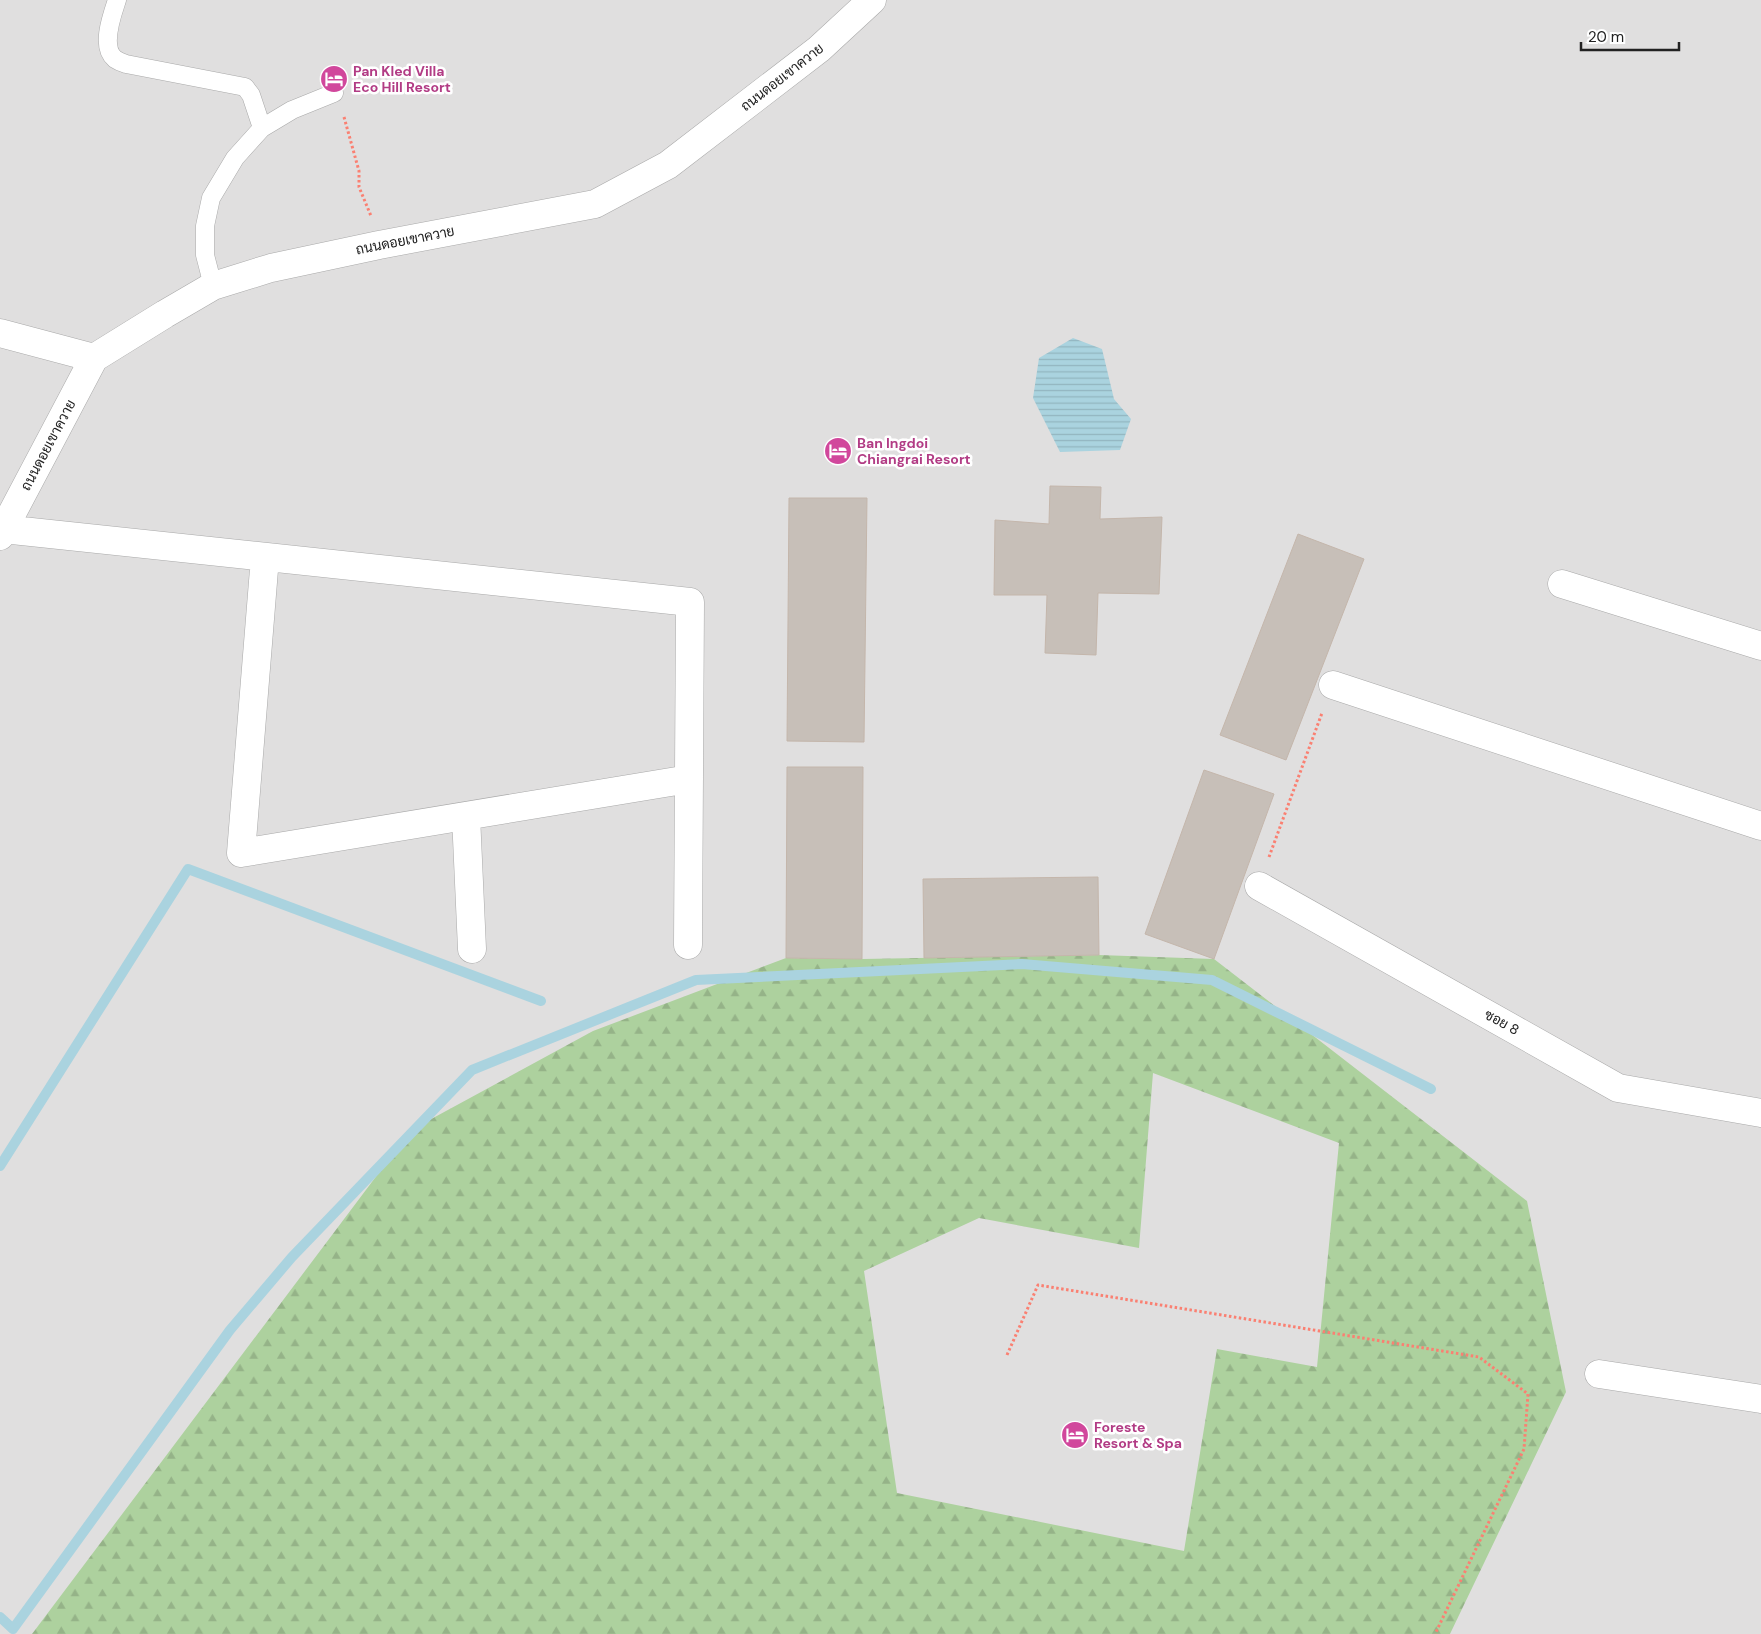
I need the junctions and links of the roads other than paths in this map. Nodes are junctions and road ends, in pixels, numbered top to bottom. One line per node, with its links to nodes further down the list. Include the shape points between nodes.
1 (116, 0): 4 (lane, via 108,26 114,58 126,64 245,87)
2 (872, 0): 5 (street, ถนนดอยเขาควาย, via 819,49 668,166 595,204 271,268)
3 (334, 93): 4 (lane, via 292,110)
4 (262, 128): 5 (lane, via 235,158 211,198 205,226 205,255)
5 (213, 286): 7 (street, ถนนดอยเขาควาย)
6 (0, 333): 7 (street)
7 (94, 358): 8 (street, ถนนดอยเขาควาย)
8 (2, 532): 9 (street)
9 (265, 557): 13 (street, via 690,602); 14 (street, via 241,853)
10 (1562, 584): 11 (street)
11 (1761, 646)
12 (1333, 685): 15 (street)
13 (689, 779): 14 (street); 17 (street)
14 (466, 816): 18 (street)
15 (1761, 826)
16 (1259, 886): 19 (street, ซอย 8, via 1618,1088)
17 (688, 945)
18 (472, 949)
19 (1761, 1113)
20 (1599, 1374): 21 (street)
21 (1761, 1399)

